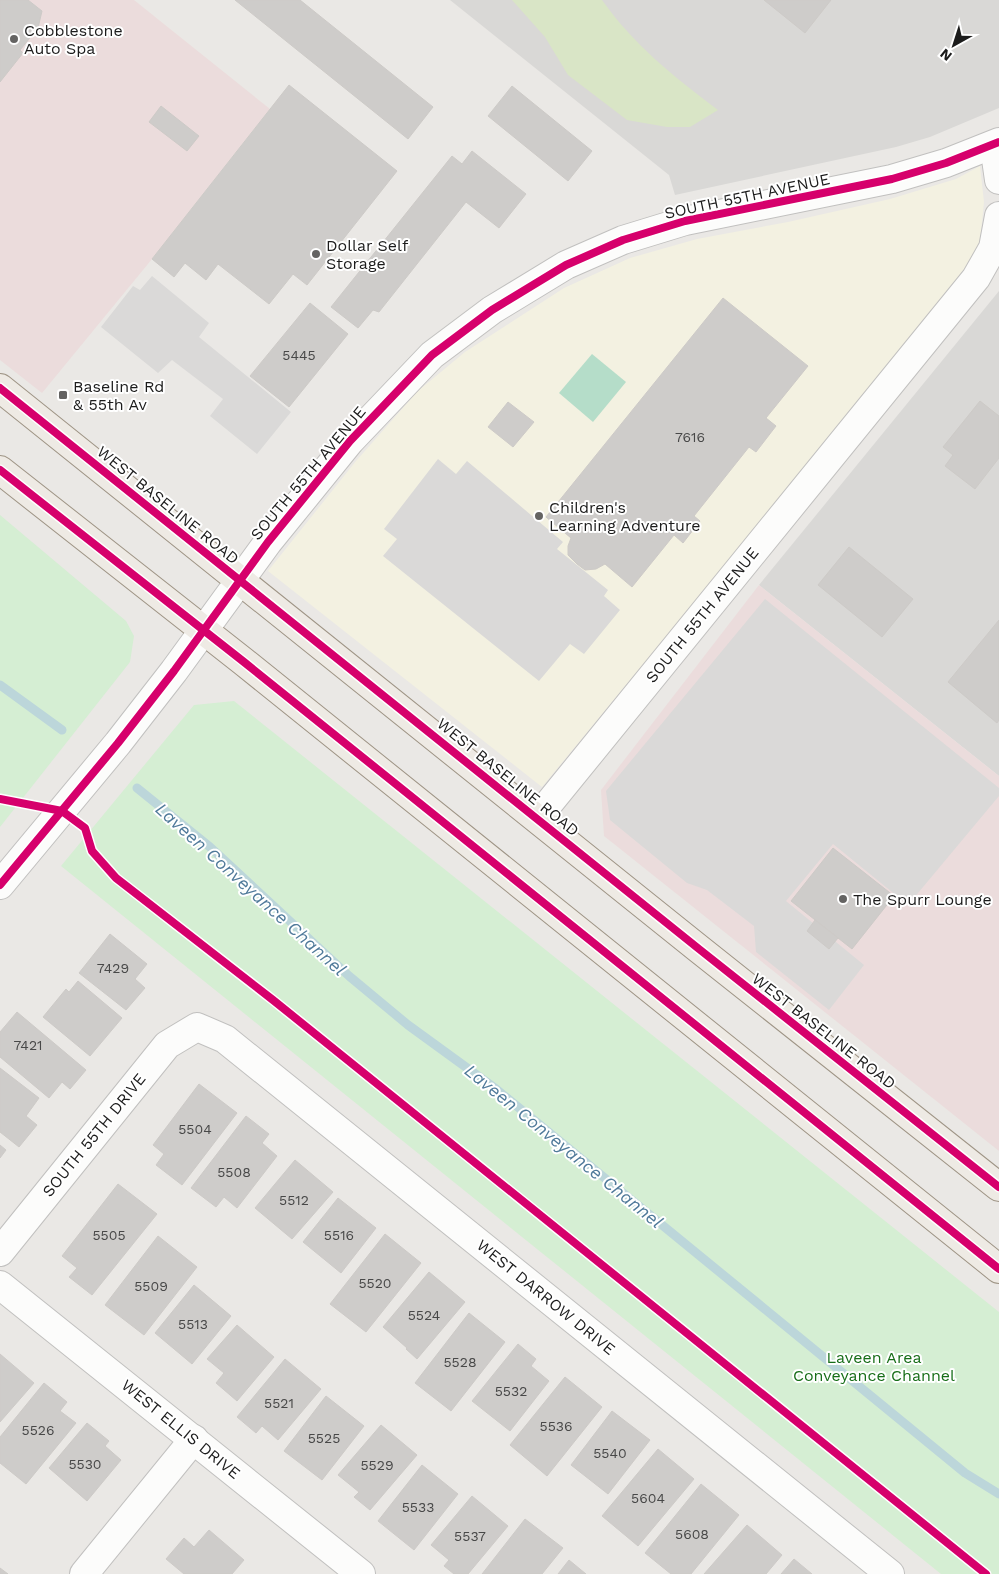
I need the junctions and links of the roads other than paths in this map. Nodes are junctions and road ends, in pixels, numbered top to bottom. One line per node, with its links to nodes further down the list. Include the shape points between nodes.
1 (996, 144): 2 (street, SOUTH 55TH AVENUE); 6 (street, SOUTH 55TH AVENUE, via 892,179 685,221 623,240 566,265 492,310 432,355 350,441)
2 (999, 180)
3 (999, 216): 8 (street, SOUTH 55TH AVENUE, via 993,248 976,278)
4 (0, 388): 6 (main road, WEST BASELINE ROAD)
5 (0, 470): 7 (main road)
6 (240, 580): 7 (street, SOUTH 55TH AVENUE); 8 (main road, WEST BASELINE ROAD)
7 (203, 629): 9 (street, SOUTH 55TH AVENUE, via 118,743); 13 (main road)
8 (537, 818): 11 (main road, WEST BASELINE ROAD)
9 (0, 885)
10 (197, 1027): 12 (street, SOUTH 55TH DRIVE, via 167,1045); 18 (street, WEST DARROW DRIVE, via 225,1038)
11 (999, 1187)
12 (0, 1252)
13 (999, 1269)
14 (0, 1285): 15 (street, WEST ELLIS DRIVE)
15 (194, 1439): 16 (street); 17 (street, WEST ELLIS DRIVE)
16 (84, 1574)
17 (361, 1574)
18 (890, 1574)

